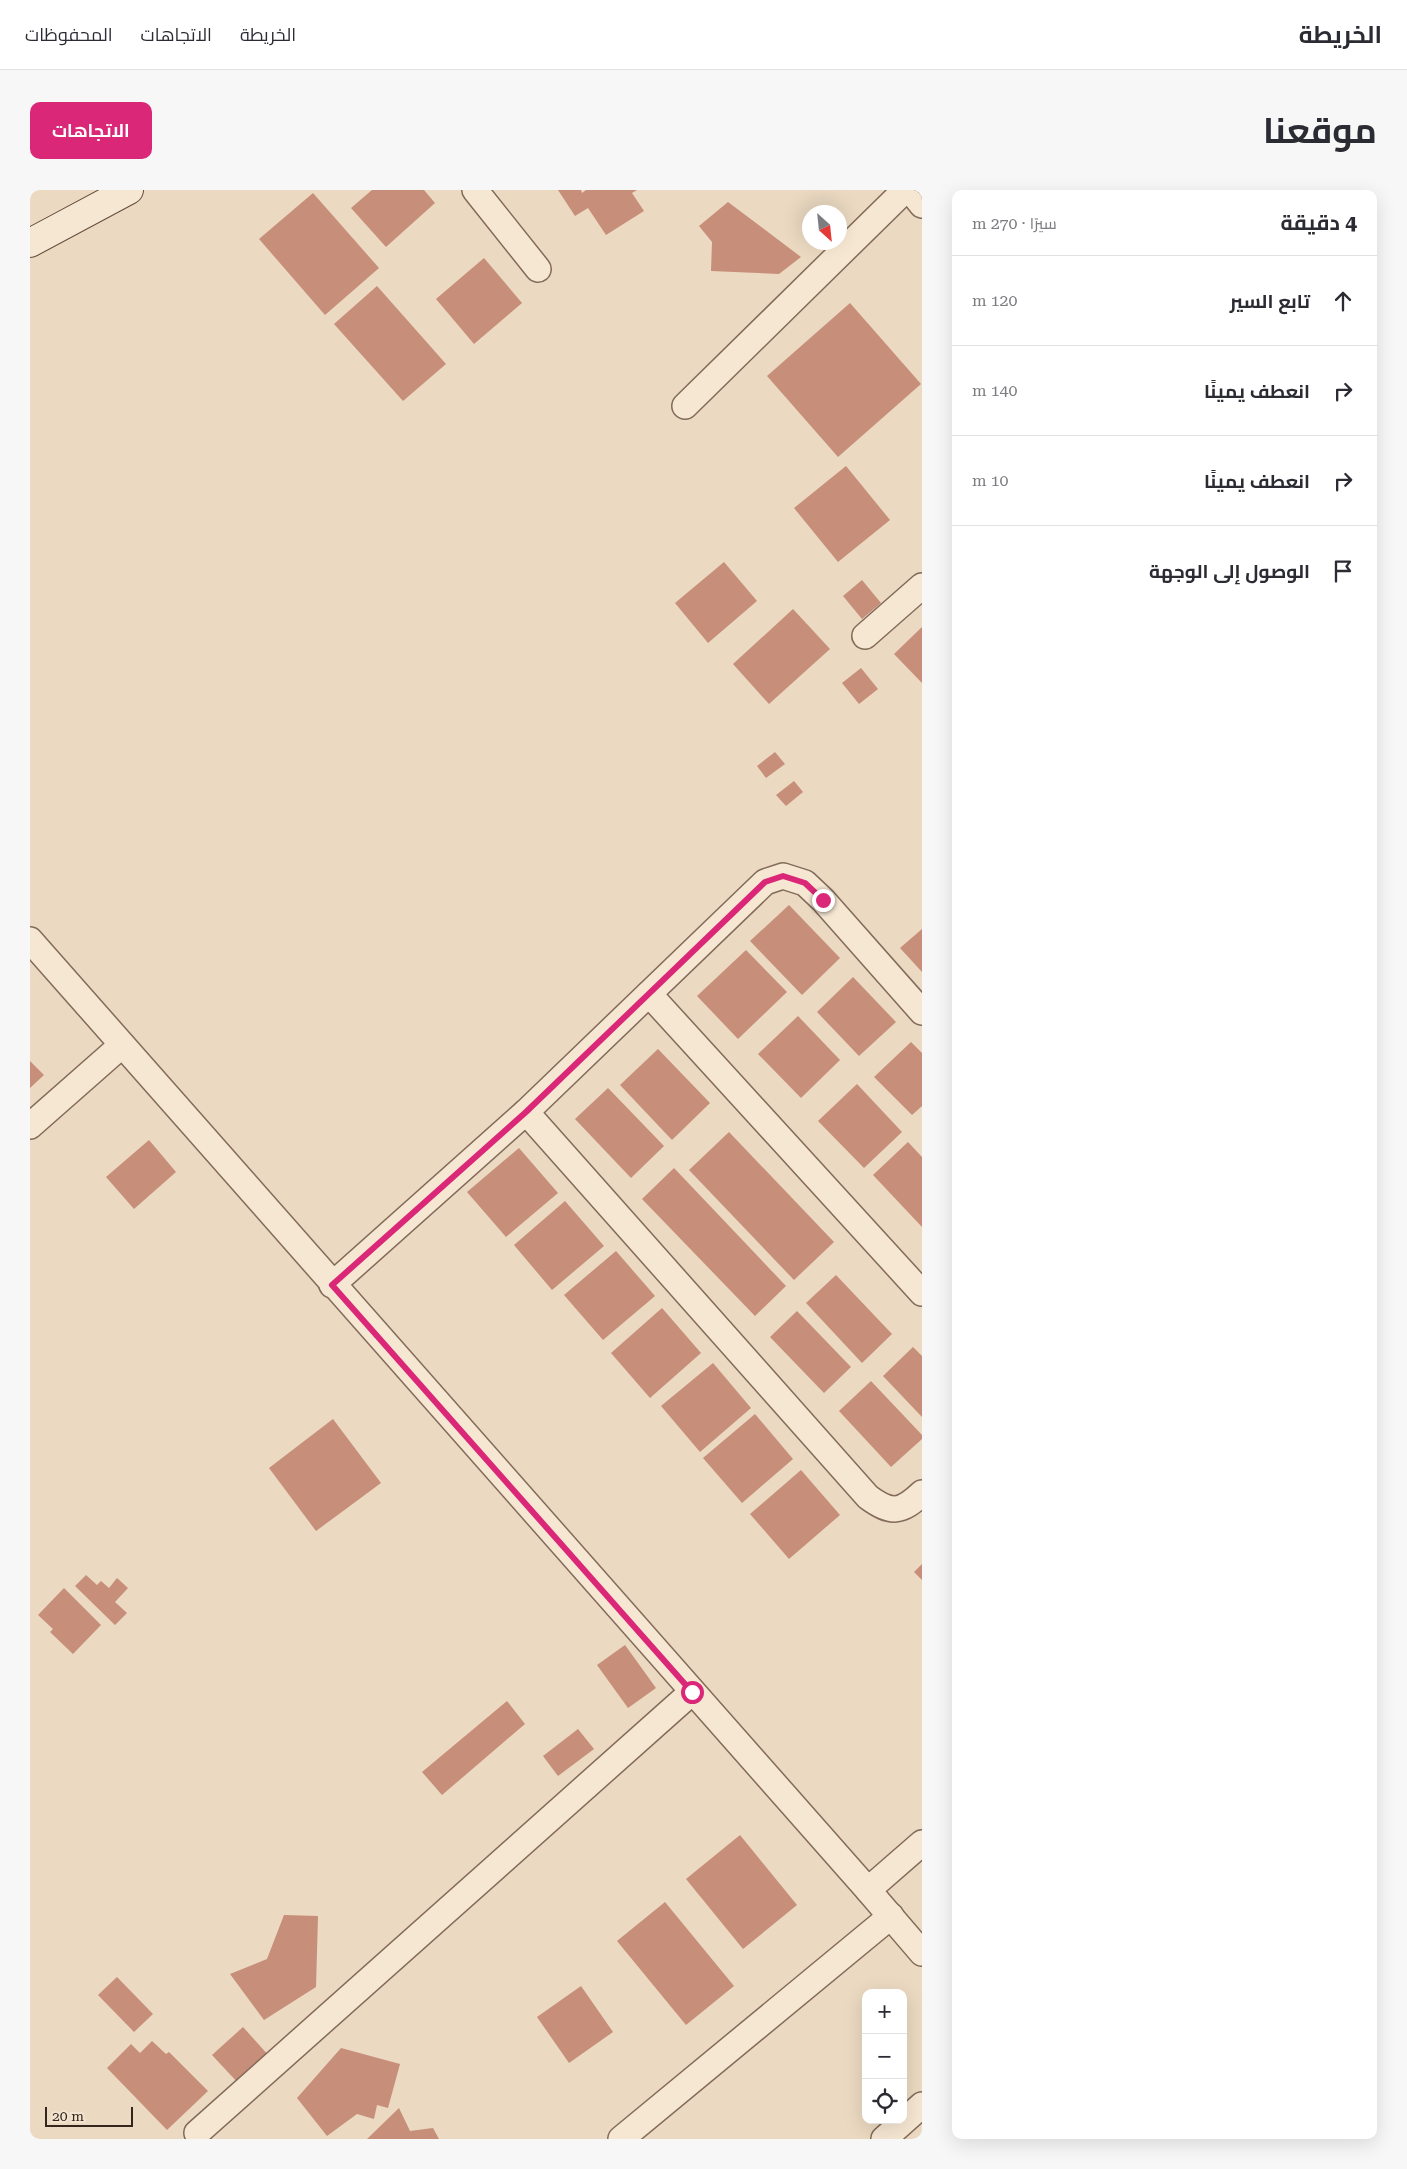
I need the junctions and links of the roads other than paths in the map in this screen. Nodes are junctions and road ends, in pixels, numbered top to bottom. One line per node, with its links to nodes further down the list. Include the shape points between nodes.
1 (129, 190): 6 (street)
2 (475, 190): 7 (street)
3 (905, 190): 8 (street)
4 (910, 190): 5 (street)
5 (922, 205)
6 (30, 243)
7 (538, 269)
8 (685, 406)
9 (922, 586): 10 (street)
10 (865, 636)
11 (30, 940): 14 (street)
12 (649, 994): 13 (street, via 765,882 783,876 805,883 823,900); 15 (street); 18 (street)
13 (922, 1012)
14 (122, 1046): 16 (street); 17 (street)
15 (526, 1112): 17 (street); 19 (street, via 868,1496 883,1508 897,1509)
16 (30, 1126)
17 (332, 1285): 20 (street)
18 (922, 1293)
19 (922, 1493)
20 (692, 1692): 22 (street); 26 (street)
21 (922, 1843): 22 (street)
22 (868, 1890): 23 (street)
23 (891, 1916): 24 (street); 27 (street)
24 (922, 1953)
25 (922, 2105): 28 (street)
26 (197, 2133)
27 (621, 2139)
28 (884, 2139)

